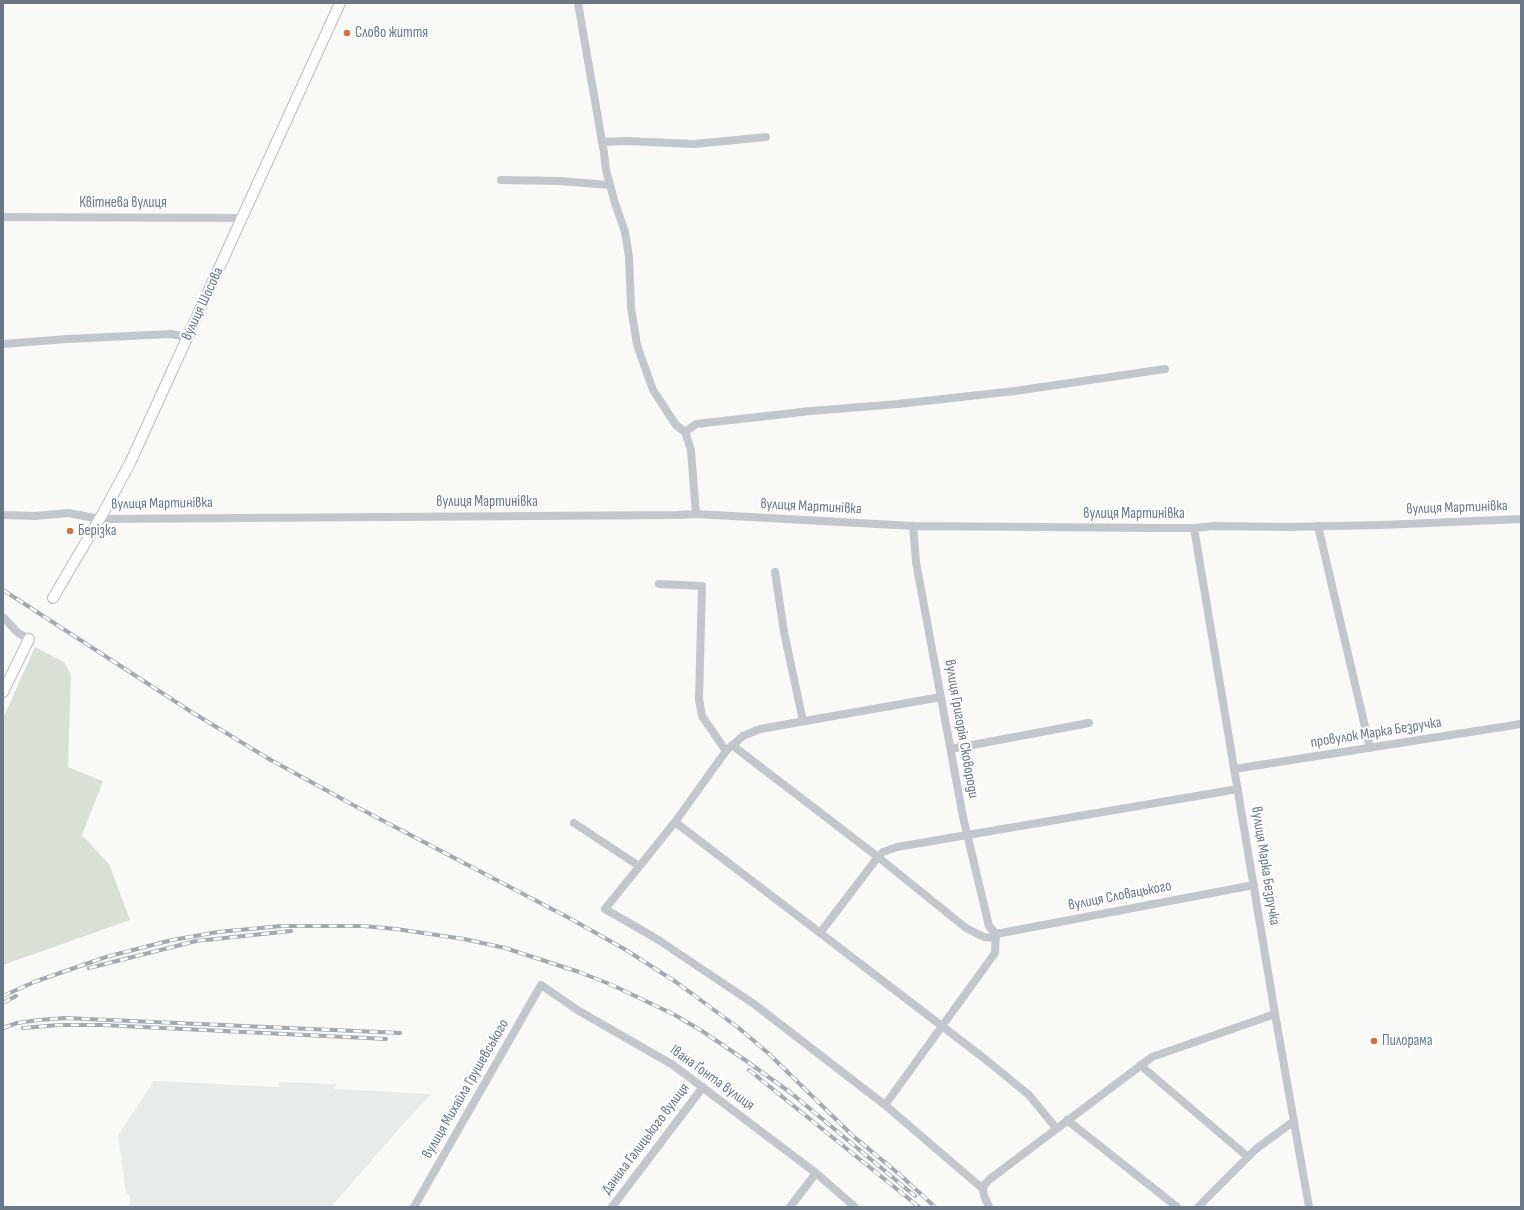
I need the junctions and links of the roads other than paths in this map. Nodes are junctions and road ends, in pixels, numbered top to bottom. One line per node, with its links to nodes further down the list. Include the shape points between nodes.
1 (340, 3): 8 (main road, вулиця Шосова)
2 (578, 3): 4 (street)
3 (766, 137): 4 (street, via 694,144)
4 (602, 142): 6 (street)
5 (501, 180): 6 (street)
6 (610, 185): 12 (street, via 625,232 637,345 653,390 676,425)
7 (3, 217): 8 (street, Квітнева вулиця)
8 (243, 218): 9 (main road, вулиця Шосова)
9 (188, 337): 10 (street, via 171,334); 15 (main road, вулиця Шосова, via 130,463)
10 (3, 344)
11 (1165, 369): 12 (street, via 1007,392 696,424)
12 (685, 432): 13 (street, via 691,450)
13 (696, 514): 15 (street, вулиця Мартинівка); 17 (street, вулиця Мартинівка)
14 (3, 515): 15 (street, вулиця Мартинівка, via 68,513)
15 (100, 519): 22 (main road, вулиця Шосова)
16 (1521, 519): 18 (street, вулиця Мартинівка)
17 (913, 526): 19 (street, вулиця Мартинівка); 26 (street, вулиця Григорія Сковороди, via 916,562)
18 (1318, 526): 19 (street, вулиця Мартинівка); 31 (street)
19 (1194, 528): 33 (street, вулиця Марка Безручка)
20 (775, 572): 27 (street, via 784,632)
21 (659, 584): 30 (street, via 702,586 699,699 702,716)
22 (53, 598)
23 (3, 617): 24 (street, via 18,632)
24 (30, 639): 25 (main road)
25 (3, 692)
26 (941, 697): 27 (street); 32 (street, вулиця Григорія Сковороди)
27 (803, 722): 30 (street, via 760,729 743,736)
28 (1089, 723): 32 (street)
29 (1521, 724): 31 (street, провулок Марка Безручка)
30 (729, 748): 35 (street); 38 (street)
31 (1370, 748): 33 (street, провулок Марка Безручка)
32 (951, 749): 37 (street, вулиця Григорія Сковороди)
33 (1234, 769): 34 (street, вулиця Марка Безручка)
34 (1238, 789): 37 (street); 40 (street, вулиця Марка Безручка)
35 (675, 822): 39 (street); 41 (street)
36 (574, 823): 39 (street)
37 (967, 836): 38 (street, via 897,847 883,852); 42 (street, вулиця Григорія Сковороди, via 989,926)
38 (878, 857): 41 (street); 42 (street, via 966,928 984,937)
39 (640, 866): 48 (street, via 605,909 658,939 754,1004)
40 (1254, 885): 42 (street, вулиця Словацького); 44 (street, вулиця Марка Безручка)
41 (820, 932): 45 (street)
42 (996, 936): 45 (street, via 994,953)
43 (541, 985): 47 (street, Івана Ґонта вулиця, via 579,1011 674,1065); 55 (street, вулиця Михайла Грушевського)
44 (1275, 1014): 46 (street, via 1152,1057); 50 (street, вулиця Марка Безручка)
45 (943, 1026): 48 (street); 51 (street, via 1029,1095)
46 (1140, 1065): 49 (street); 52 (street)
47 (703, 1087): 53 (street, Івана Ґонта вулиця); 56 (street, Данила Галицького вулиця)
48 (885, 1105): 54 (street)
49 (1067, 1120): 51 (street); 60 (street)
50 (1294, 1121): 52 (street); 62 (street, вулиця Марка Безручка)
51 (1056, 1128): 54 (street, via 990,1179)
52 (1248, 1157): 61 (street)
53 (816, 1173): 57 (street); 58 (street, Івана Ґонта вулиця)
54 (983, 1189): 59 (street)
55 (414, 1207)
56 (612, 1207)
57 (790, 1207)
58 (855, 1207)
59 (990, 1207)
60 (1177, 1207)
61 (1198, 1207)
62 (1309, 1207)

